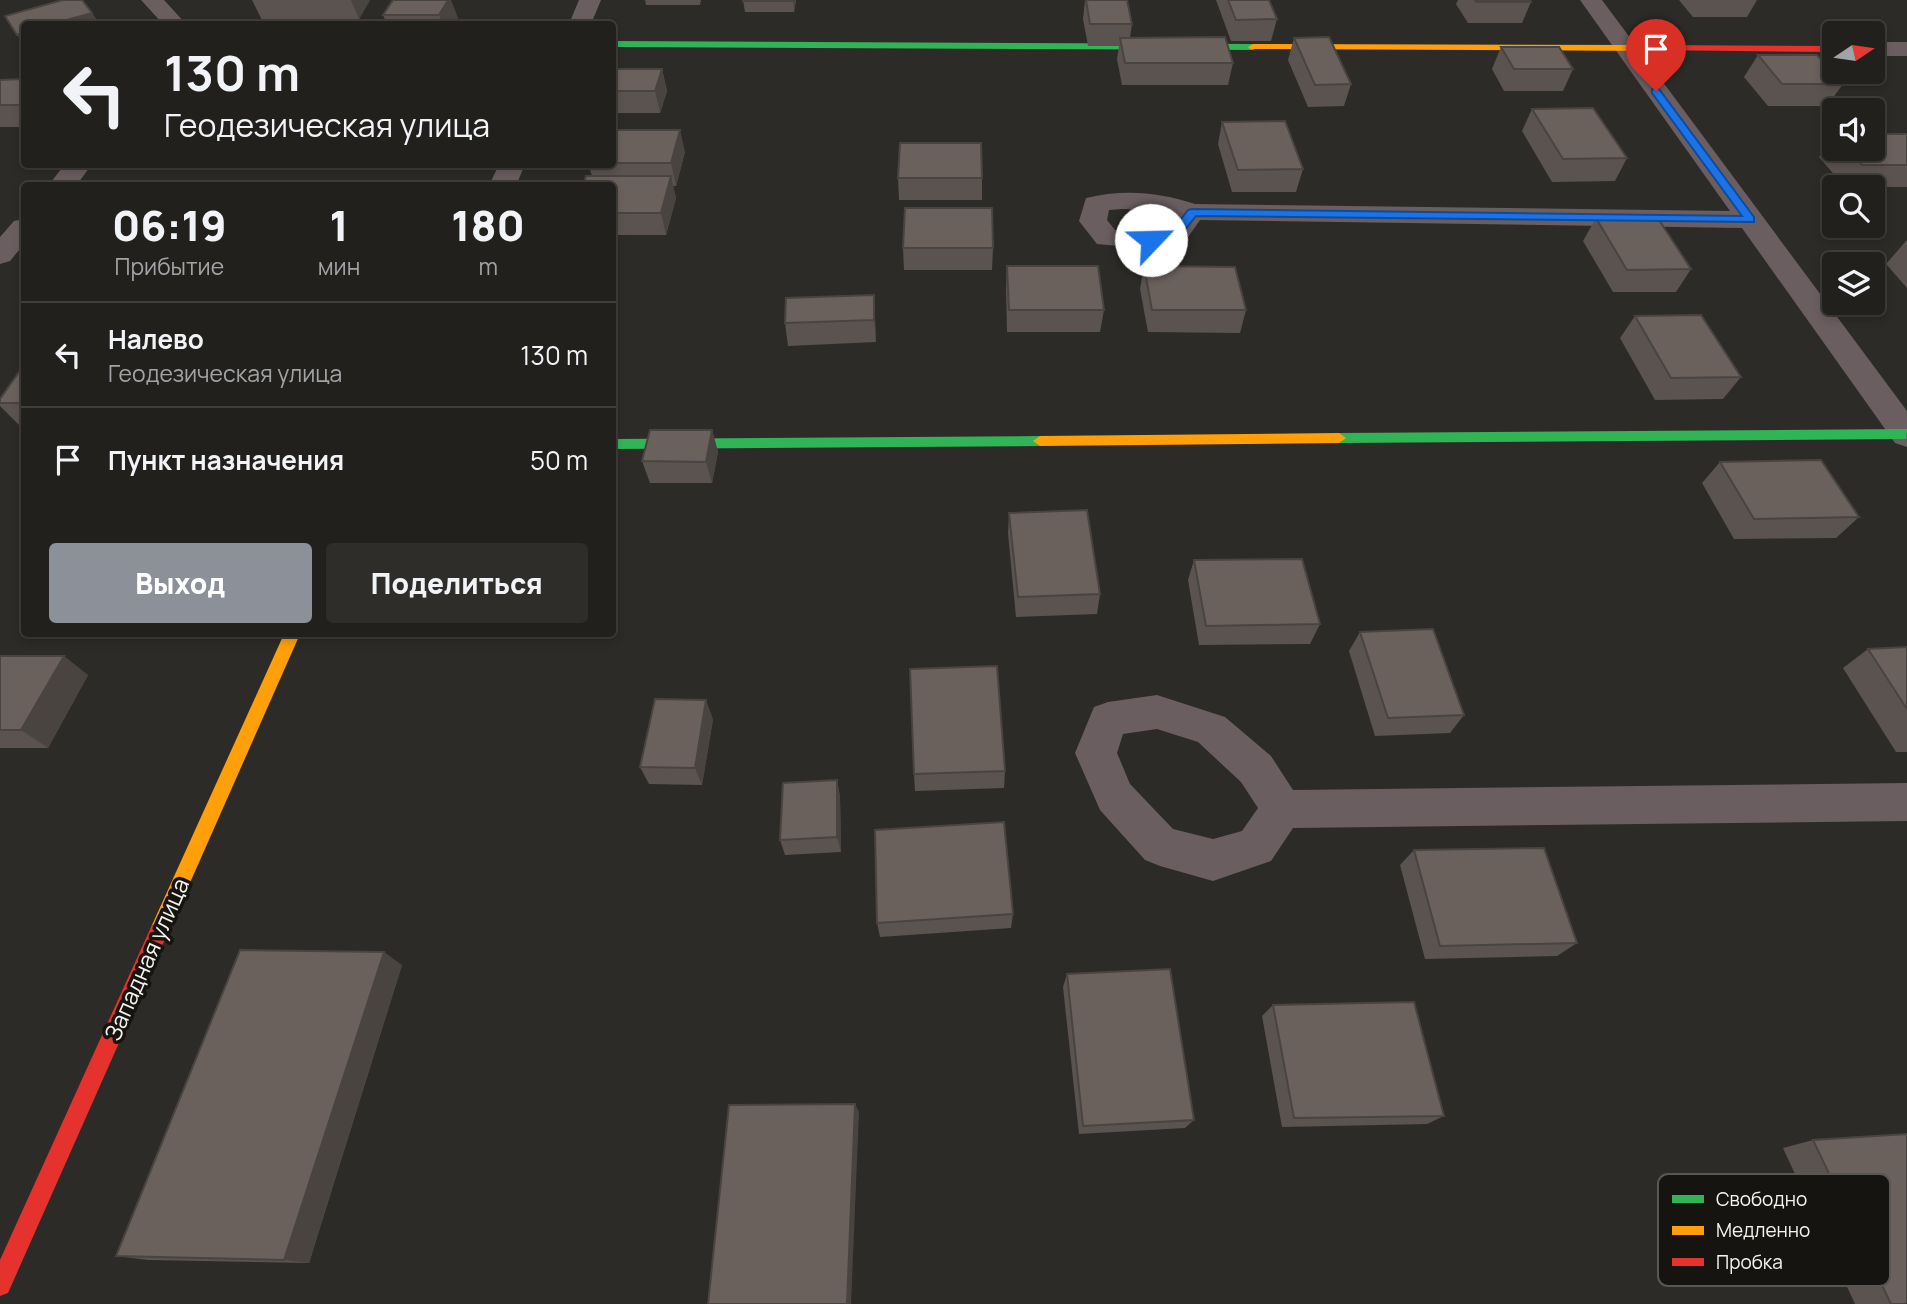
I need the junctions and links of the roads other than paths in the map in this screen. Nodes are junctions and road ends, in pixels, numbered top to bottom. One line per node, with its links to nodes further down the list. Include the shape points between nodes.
1 (152, 0): 4 (street)
2 (590, 0): 5 (street)
3 (1591, 0): 7 (street)
4 (172, 21)
5 (581, 21)
6 (616, 44): 7 (street)
7 (1624, 48): 8 (street); 14 (street)
8 (1822, 49)
9 (1885, 49): 10 (street)
10 (1907, 49)
11 (76, 168): 12 (street)
12 (64, 182)
13 (1192, 212): 14 (street)
14 (1750, 220): 17 (street)
15 (21, 230): 16 (street)
16 (0, 255)
17 (1906, 435): 18 (street)
18 (616, 444)
19 (291, 637): 22 (street, Западная улица)
20 (1907, 802): 21 (street)
21 (1282, 809)
22 (0, 1285)

